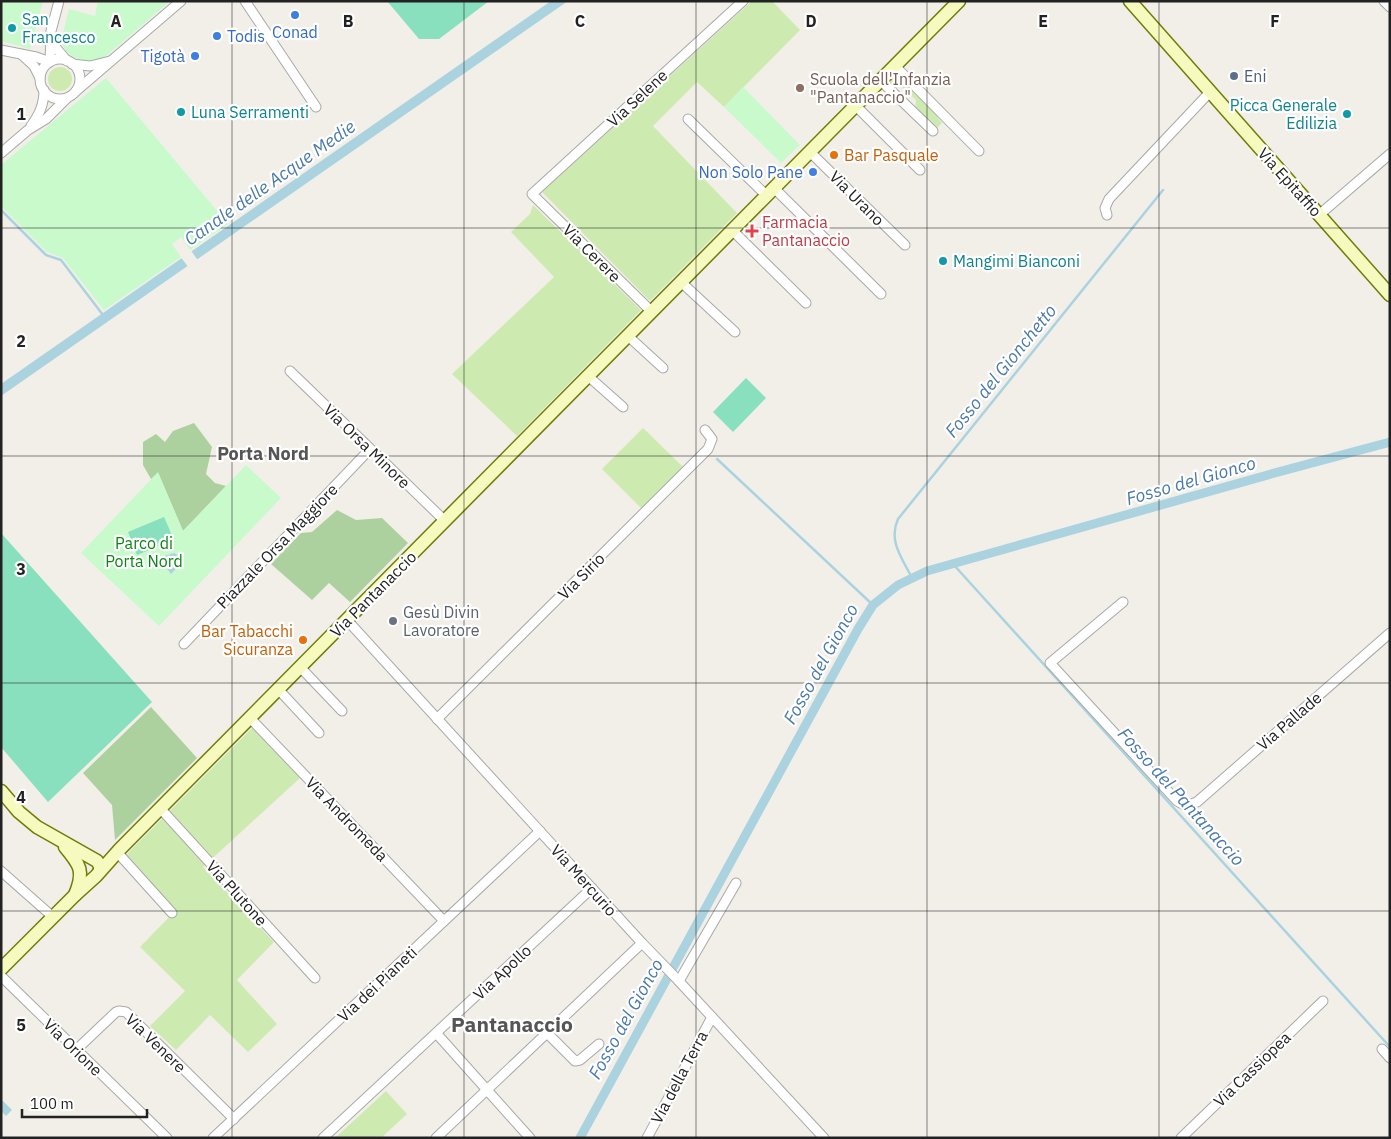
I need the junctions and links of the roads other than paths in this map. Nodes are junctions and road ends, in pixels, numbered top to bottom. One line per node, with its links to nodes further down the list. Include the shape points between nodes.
1 (59, 1): 9 (street)
2 (181, 1): 13 (street)
3 (245, 1): 25 (street)
4 (743, 1): 36 (street, Via Selene)
5 (959, 1): 16 (street, Via Pantanaccio)
6 (1130, 1): 21 (street, Via Epitaffio)
7 (1384, 1): 8 (street)
8 (1390, 7)
9 (51, 31): 12 (street, via 42,52); 14 (street); 15 (street, via 56,48)
10 (1, 50): 11 (street)
11 (22, 55): 12 (street); 17 (street, via 34,66)
12 (36, 57): 14 (street)
13 (110, 61): 15 (street, via 90,66); 20 (street)
14 (50, 62): 15 (street); 17 (street)
15 (70, 62): 20 (street, via 79,74)
16 (894, 66): 18 (street, Via Pantanaccio); 22 (street)
17 (40, 78): 19 (street)
18 (880, 80): 24 (street, Via Pantanaccio); 26 (street)
19 (44, 90): 23 (street, via 56,99); 28 (street, via 41,111)
20 (76, 91): 23 (street)
21 (1210, 92): 37 (street, via 1109,199); 38 (street, Via Epitaffio)
22 (922, 95): 26 (street); 30 (street)
23 (66, 98): 28 (street, via 46,119)
24 (856, 106): 31 (street, Via Pantanaccio); 34 (street)
25 (316, 107)
26 (909, 107): 29 (street)
27 (688, 119): 35 (street)
28 (28, 130): 32 (street)
29 (933, 131)
30 (978, 151)
31 (810, 152): 35 (street, Via Pantanaccio); 40 (street, Via Urano)
32 (1, 153)
33 (1390, 154): 38 (street)
34 (920, 170)
35 (770, 192): 39 (street, Via Pantanaccio); 43 (street)
36 (532, 194): 45 (street, Via Cerere)
37 (1107, 215)
38 (1319, 215): 42 (street, Via Epitaffio)
39 (732, 230): 41 (street, Via Pantanaccio); 44 (street)
40 (905, 245)
41 (681, 282): 45 (street, Via Pantanaccio); 46 (street)
42 (1388, 288)
43 (881, 294)
44 (806, 304)
45 (652, 312): 47 (street, Via Pantanaccio)
46 (735, 332)
47 (628, 336): 48 (street); 50 (street, Via Pantanaccio)
48 (663, 368)
49 (290, 371): 53 (street, Via Orsa Minore)
50 (588, 376): 51 (street); 54 (street, Via Pantanaccio)
51 (623, 407)
52 (704, 430): 63 (street, Via Sirio, via 712,439 708,449)
53 (370, 449): 54 (street, Via Orsa Minore); 58 (street, Piazzale Orsa Maggiore)
54 (445, 521): 56 (street, Via Pantanaccio)
55 (1124, 602): 57 (street, Via Pallade, via 1050,663 1177,801 1186,806 1197,802)
56 (347, 620): 59 (street, Via Pantanaccio); 63 (street, Via Mercurio)
57 (1390, 633)
58 (184, 644)
59 (300, 667): 60 (street, Via Pantanaccio); 61 (street)
60 (278, 689): 62 (street, Via Pantanaccio); 64 (street)
61 (342, 711)
62 (250, 718): 66 (street, Via Pantanaccio); 75 (street, Via Andromeda)
63 (437, 718): 67 (street, Via Mercurio)
64 (319, 733)
65 (1, 791): 69 (street, via 31,823 70,845)
66 (160, 808): 68 (street, Via Pantanaccio); 79 (street, Via Plutone)
67 (540, 831): 72 (street, Via Mercurio); 75 (street, Via dei Pianeti)
68 (117, 852): 69 (street, Via Pantanaccio); 73 (street)
69 (90, 868): 74 (street, via 75,895)
70 (1, 871): 74 (street)
71 (736, 883): 80 (street)
72 (592, 888): 76 (street, Via Mercurio); 84 (street, Via Apollo)
73 (172, 913)
74 (53, 917): 77 (street)
75 (444, 921): 90 (street, Via dei Pianeti)
76 (642, 943): 80 (street, Via Mercurio); 83 (street)
77 (1, 969)
78 (1, 976): 87 (street, Via Orione)
79 (315, 978)
80 (677, 979): 82 (street, Via Mercurio)
81 (1323, 1001): 98 (street, Via Cassiopea)
82 (712, 1017): 96 (street, Via della Terra); 97 (street, Via Mercurio)
83 (548, 1033): 85 (street, via 575,1060 580,1060); 89 (street)
84 (437, 1034): 89 (street); 93 (street, Via Apollo)
85 (598, 1044)
86 (1382, 1049): 88 (street)
87 (76, 1050): 90 (street, Via Venere, via 116,1012 126,1012); 91 (street, Via Orione)
88 (1390, 1058)
89 (487, 1090): 94 (street); 95 (street)
90 (234, 1119): 92 (street, Via dei Pianeti)
91 (167, 1138)
92 (214, 1138)
93 (323, 1138)
94 (436, 1138)
95 (530, 1138)
96 (647, 1138)
97 (824, 1138)
98 (1181, 1138)

